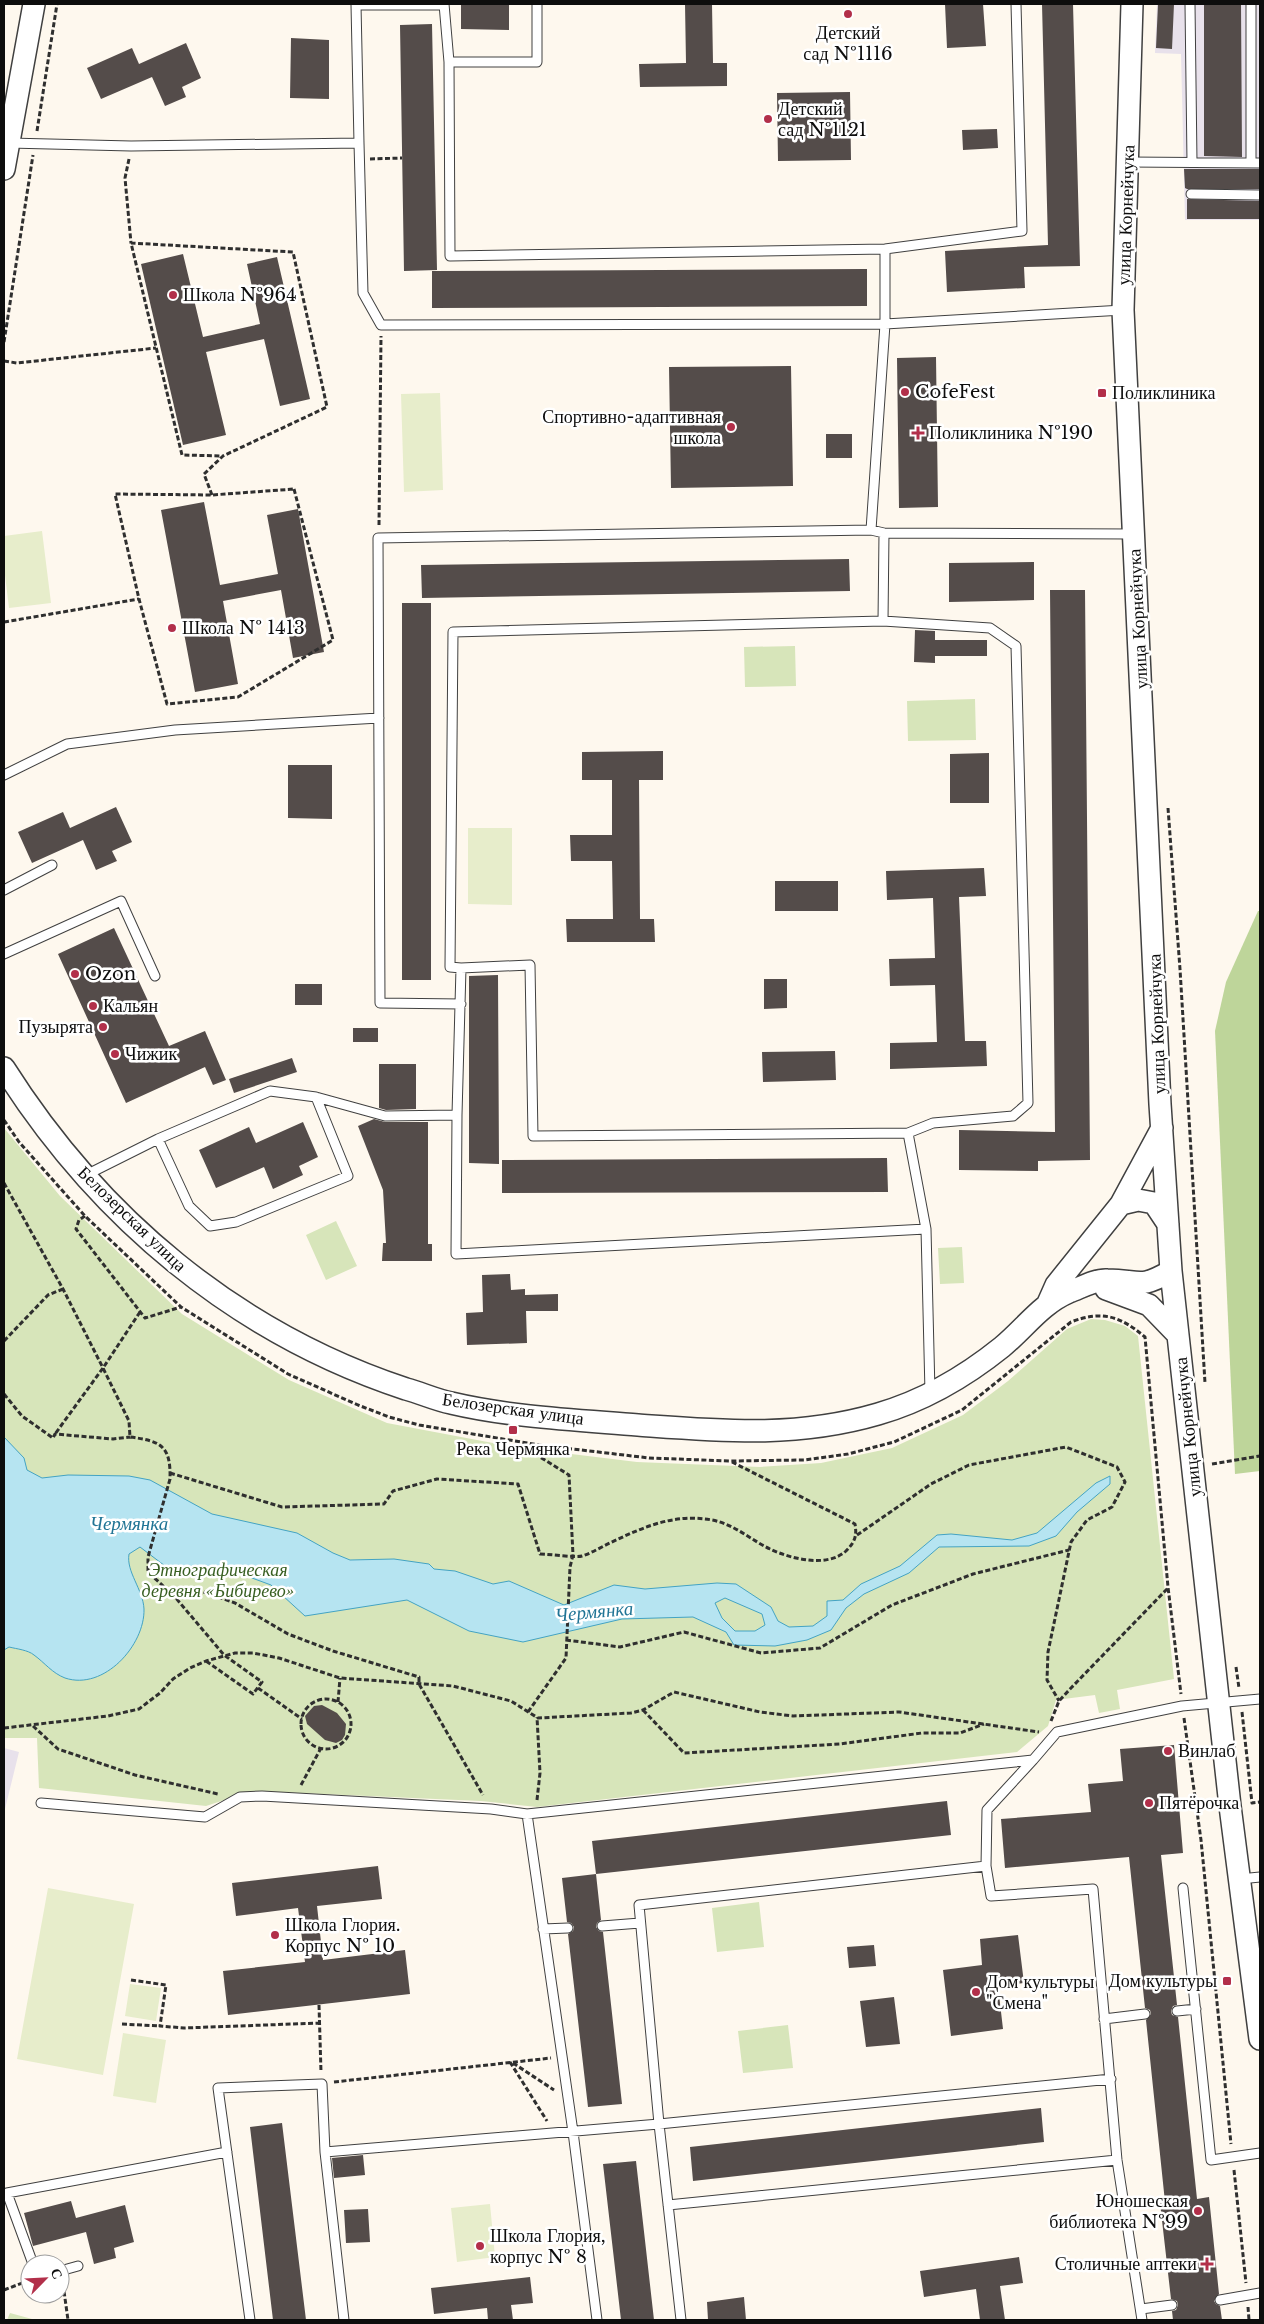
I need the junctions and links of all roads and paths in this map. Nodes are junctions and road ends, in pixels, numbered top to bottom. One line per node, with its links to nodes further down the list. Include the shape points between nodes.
1 (34, 4): 10 (street)
2 (57, 4): 11 (path)
3 (444, 4): 9 (lane); 12 (lane, via 356,5)
4 (537, 4): 9 (lane, via 537,62)
5 (1016, 4): 23 (lane, via 1022,231)
6 (1132, 4): 16 (street, улица Корнейчука)
7 (1190, 4): 17 (lane)
8 (1251, 4): 18 (lane)
9 (449, 62): 23 (lane, via 450,256)
10 (8, 143): 11 (lane); 19 (street)
11 (35, 143): 13 (lane); 27 (path)
12 (359, 143): 13 (lane); 15 (lane)
13 (131, 146): 22 (path, via 126,178)
14 (402, 158): 15 (path)
15 (360, 159): 26 (lane, via 363,293)
16 (1128, 162): 17 (lane); 24 (street, улица Корнейчука)
17 (1192, 162): 18 (lane)
18 (1256, 163)
19 (4, 169)
20 (1191, 194): 21 (lane)
21 (1260, 195)
22 (131, 243): 28 (path); 30 (path, via 293,252 327,407)
23 (886, 249): 25 (lane)
24 (1123, 310): 25 (lane); 34 (street, улица Корнейчука)
25 (885, 324): 26 (lane); 32 (lane)
26 (381, 325): 35 (path)
27 (4, 342)
28 (156, 348): 29 (path, via 17,363); 30 (path, via 182,455)
29 (4, 361)
30 (223, 456): 31 (path, via 204,474)
31 (212, 495): 36 (path, via 115,494); 36 (path, via 294,488 333,640 238,697 167,704)
32 (871, 530): 33 (lane); 35 (lane)
33 (884, 532): 34 (lane); 37 (lane)
34 (1133, 534): 52 (street, улица Корнейчука)
35 (378, 538): 39 (lane)
36 (139, 599): 38 (path)
37 (883, 621): 45 (lane, via 452,632 450,967); 53 (lane, via 990,628 1016,646 1028,1103 1013,1116 933,1123)
38 (4, 622)
39 (379, 718): 40 (lane, via 175,730 67,744); 47 (lane, via 380,1003)
40 (4, 775)
41 (1167, 802): 70 (path)
42 (52, 865): 43 (lane)
43 (4, 890)
44 (4, 954): 46 (lane, via 121,901)
45 (461, 968): 47 (lane); 53 (lane, via 530,965 533,1136)
46 (155, 976)
47 (461, 1004): 50 (lane)
48 (4, 1068): 55 (street, Белозерская улица, via 53,1138)
49 (316, 1097): 50 (lane, via 385,1116); 54 (lane, via 270,1091); 54 (lane, via 348,1176 236,1222 210,1226 190,1206)
50 (457, 1115): 60 (lane, via 456,1254)
51 (4, 1120): 58 (path, via 19,1142)
52 (1162, 1127): 57 (street, Белозерская улица); 59 (street, улица Корнейчука)
53 (908, 1133): 60 (lane)
54 (158, 1139): 55 (lane)
55 (86, 1176): 71 (street, Белозерская улица, via 150,1242 227,1302 295,1343 360,1374 451,1403 544,1418 782,1432 880,1413)
56 (4, 1183): 63 (path)
57 (1121, 1204): 59 (street, via 1138,1200 1154,1203); 64 (street, Белозерская улица, via 1056,1285)
58 (84, 1216): 65 (path); 66 (path, via 76,1229)
59 (1168, 1224): 61 (street, улица Корнейчука)
60 (926, 1229): 71 (lane)
61 (1171, 1271): 62 (street, Белозерская улица, via 1152,1282 1141,1284 1104,1279); 67 (street, улица Корнейчука)
62 (1083, 1287): 64 (street, Белозерская улица); 67 (street, via 1104,1289 1149,1305)
63 (63, 1289): 68 (path, via 48,1295); 69 (path)
64 (1048, 1302): 71 (street, Белозерская улица, via 1003,1346 977,1366)
65 (181, 1307): 66 (path, via 145,1318); 75 (path, via 288,1374 389,1417)
66 (140, 1312): 69 (path)
67 (1178, 1335): 98 (street, улица Корнейчука)
68 (4, 1341)
69 (103, 1368): 73 (path); 74 (path, via 129,1421)
70 (1205, 1390)
71 (930, 1393)
72 (4, 1394): 73 (path, via 22,1416 53,1438)
73 (55, 1434): 74 (path, via 113,1439)
74 (130, 1437): 80 (path, via 160,1444 168,1453)
75 (539, 1445): 78 (path, via 649,1458); 84 (path, via 540,1456 569,1475)
76 (1211, 1455): 79 (path)
77 (1260, 1456): 79 (path)
78 (730, 1461): 82 (path, via 855,1524); 85 (path, via 804,1460 848,1454 894,1442 962,1410 1071,1322 1089,1315 1114,1318 1130,1324 1145,1337)
79 (1212, 1464): 81 (path)
80 (170, 1473): 84 (path, via 282,1508 384,1504 393,1491 438,1479 518,1484 540,1554); 86 (path, via 148,1557 148,1572)
81 (1213, 1474)
82 (857, 1536): 83 (path, via 930,1484 969,1465 1066,1447 1117,1467 1125,1482 1112,1507 1087,1520); 84 (path, via 844,1553 824,1561 797,1558 771,1550 728,1525 711,1520 666,1519 581,1556)
83 (1069, 1550): 87 (path, via 973,1574 892,1605 820,1648 761,1653 684,1632 620,1647); 96 (path, via 1048,1652 1047,1680)
84 (573, 1555): 87 (path)
85 (1168, 1587): 96 (path); 99 (path)
86 (175, 1597): 88 (path); 92 (path, via 198,1590 226,1600 288,1634 419,1677)
87 (566, 1640): 101 (path, via 566,1658)
88 (224, 1656): 89 (path); 91 (path, via 253,1652); 93 (path, via 262,1682)
89 (206, 1661): 93 (path, via 254,1694); 105 (path, via 174,1679 139,1709)
90 (1236, 1661): 95 (path)
91 (340, 1678): 92 (path); 97 (path)
92 (419, 1684): 101 (path, via 453,1686 486,1693 511,1701); 115 (path)
93 (258, 1688): 103 (path)
94 (1260, 1699): 95 (lane)
95 (1240, 1700): 98 (lane); 113 (path, via 1252,1803)
96 (1059, 1701): 108 (path)
97 (338, 1702): 103 (path, via 320,1700 306,1711); 109 (path, via 351,1719 351,1730 337,1747)
98 (1218, 1702): 99 (lane); 118 (street, улица Корнейчука)
99 (1182, 1706): 107 (lane); 145 (path, via 1201,1840)
100 (643, 1710): 102 (path); 104 (path, via 674,1692 760,1712 793,1716 899,1712); 104 (path, via 684,1753 840,1744 922,1733 960,1733)
101 (528, 1712): 102 (path)
102 (537, 1717): 116 (path, via 540,1773)
103 (302, 1719): 109 (path, via 302,1730 307,1740)
104 (984, 1724): 108 (path)
105 (32, 1725): 106 (path); 112 (path, via 58,1749 135,1775)
106 (4, 1728)
107 (1057, 1732): 108 (path); 110 (lane)
108 (1047, 1733)
109 (321, 1748): 111 (path)
110 (1033, 1760): 116 (lane); 117 (lane, via 988,1810)
111 (300, 1787)
112 (240, 1798): 114 (lane, via 205,1817); 115 (lane, via 262,1796)
113 (1260, 1802)
114 (41, 1803)
115 (491, 1809): 116 (lane)
116 (531, 1814): 123 (lane)
117 (986, 1866): 120 (lane, via 639,1905); 129 (lane, via 991,1896 1093,1889)
118 (1250, 1878): 133 (street, улица Корнейчука)
119 (1184, 1888): 126 (lane)
120 (640, 1923): 121 (lane); 139 (lane)
121 (602, 1926)
122 (568, 1928): 123 (lane)
123 (543, 1929): 134 (lane)
124 (131, 1980): 132 (path, via 166,1985)
125 (319, 2005): 130 (path)
126 (1196, 2009): 127 (lane); 145 (lane, via 1211,2160)
127 (1177, 2011)
128 (1145, 2014): 129 (lane)
129 (1104, 2019): 136 (lane)
130 (320, 2023): 132 (path); 137 (path)
131 (122, 2024): 132 (path)
132 (160, 2026)
133 (1260, 2039)
134 (562, 2057): 135 (path); 138 (lane)
135 (510, 2062): 137 (path); 138 (path); 141 (path)
136 (1111, 2079): 139 (lane); 146 (lane)
137 (322, 2084): 142 (lane, via 218,2088); 143 (lane)
138 (568, 2098): 140 (lane)
139 (659, 2124): 140 (lane); 147 (lane)
140 (572, 2132): 141 (lane); 162 (lane)
141 (554, 2133): 143 (lane)
142 (227, 2152): 148 (lane, via 7,2193); 160 (lane)
143 (325, 2152): 161 (lane)
144 (1260, 2153): 145 (lane)
145 (1232, 2157): 154 (path)
146 (1117, 2160): 147 (lane); 158 (lane)
147 (668, 2204): 163 (lane)
148 (28, 2254)
149 (78, 2266): 150 (lane)
150 (70, 2268)
151 (20, 2284): 152 (path)
152 (4, 2290)
153 (1260, 2293): 154 (lane)
154 (1247, 2295): 155 (lane); 165 (path)
155 (1220, 2300)
156 (65, 2304): 159 (path)
157 (1172, 2305): 158 (lane)
158 (1141, 2309): 164 (lane)
159 (68, 2320)
160 (250, 2320)
161 (344, 2320)
162 (597, 2320)
163 (681, 2320)
164 (1142, 2320)
165 (1249, 2320)

